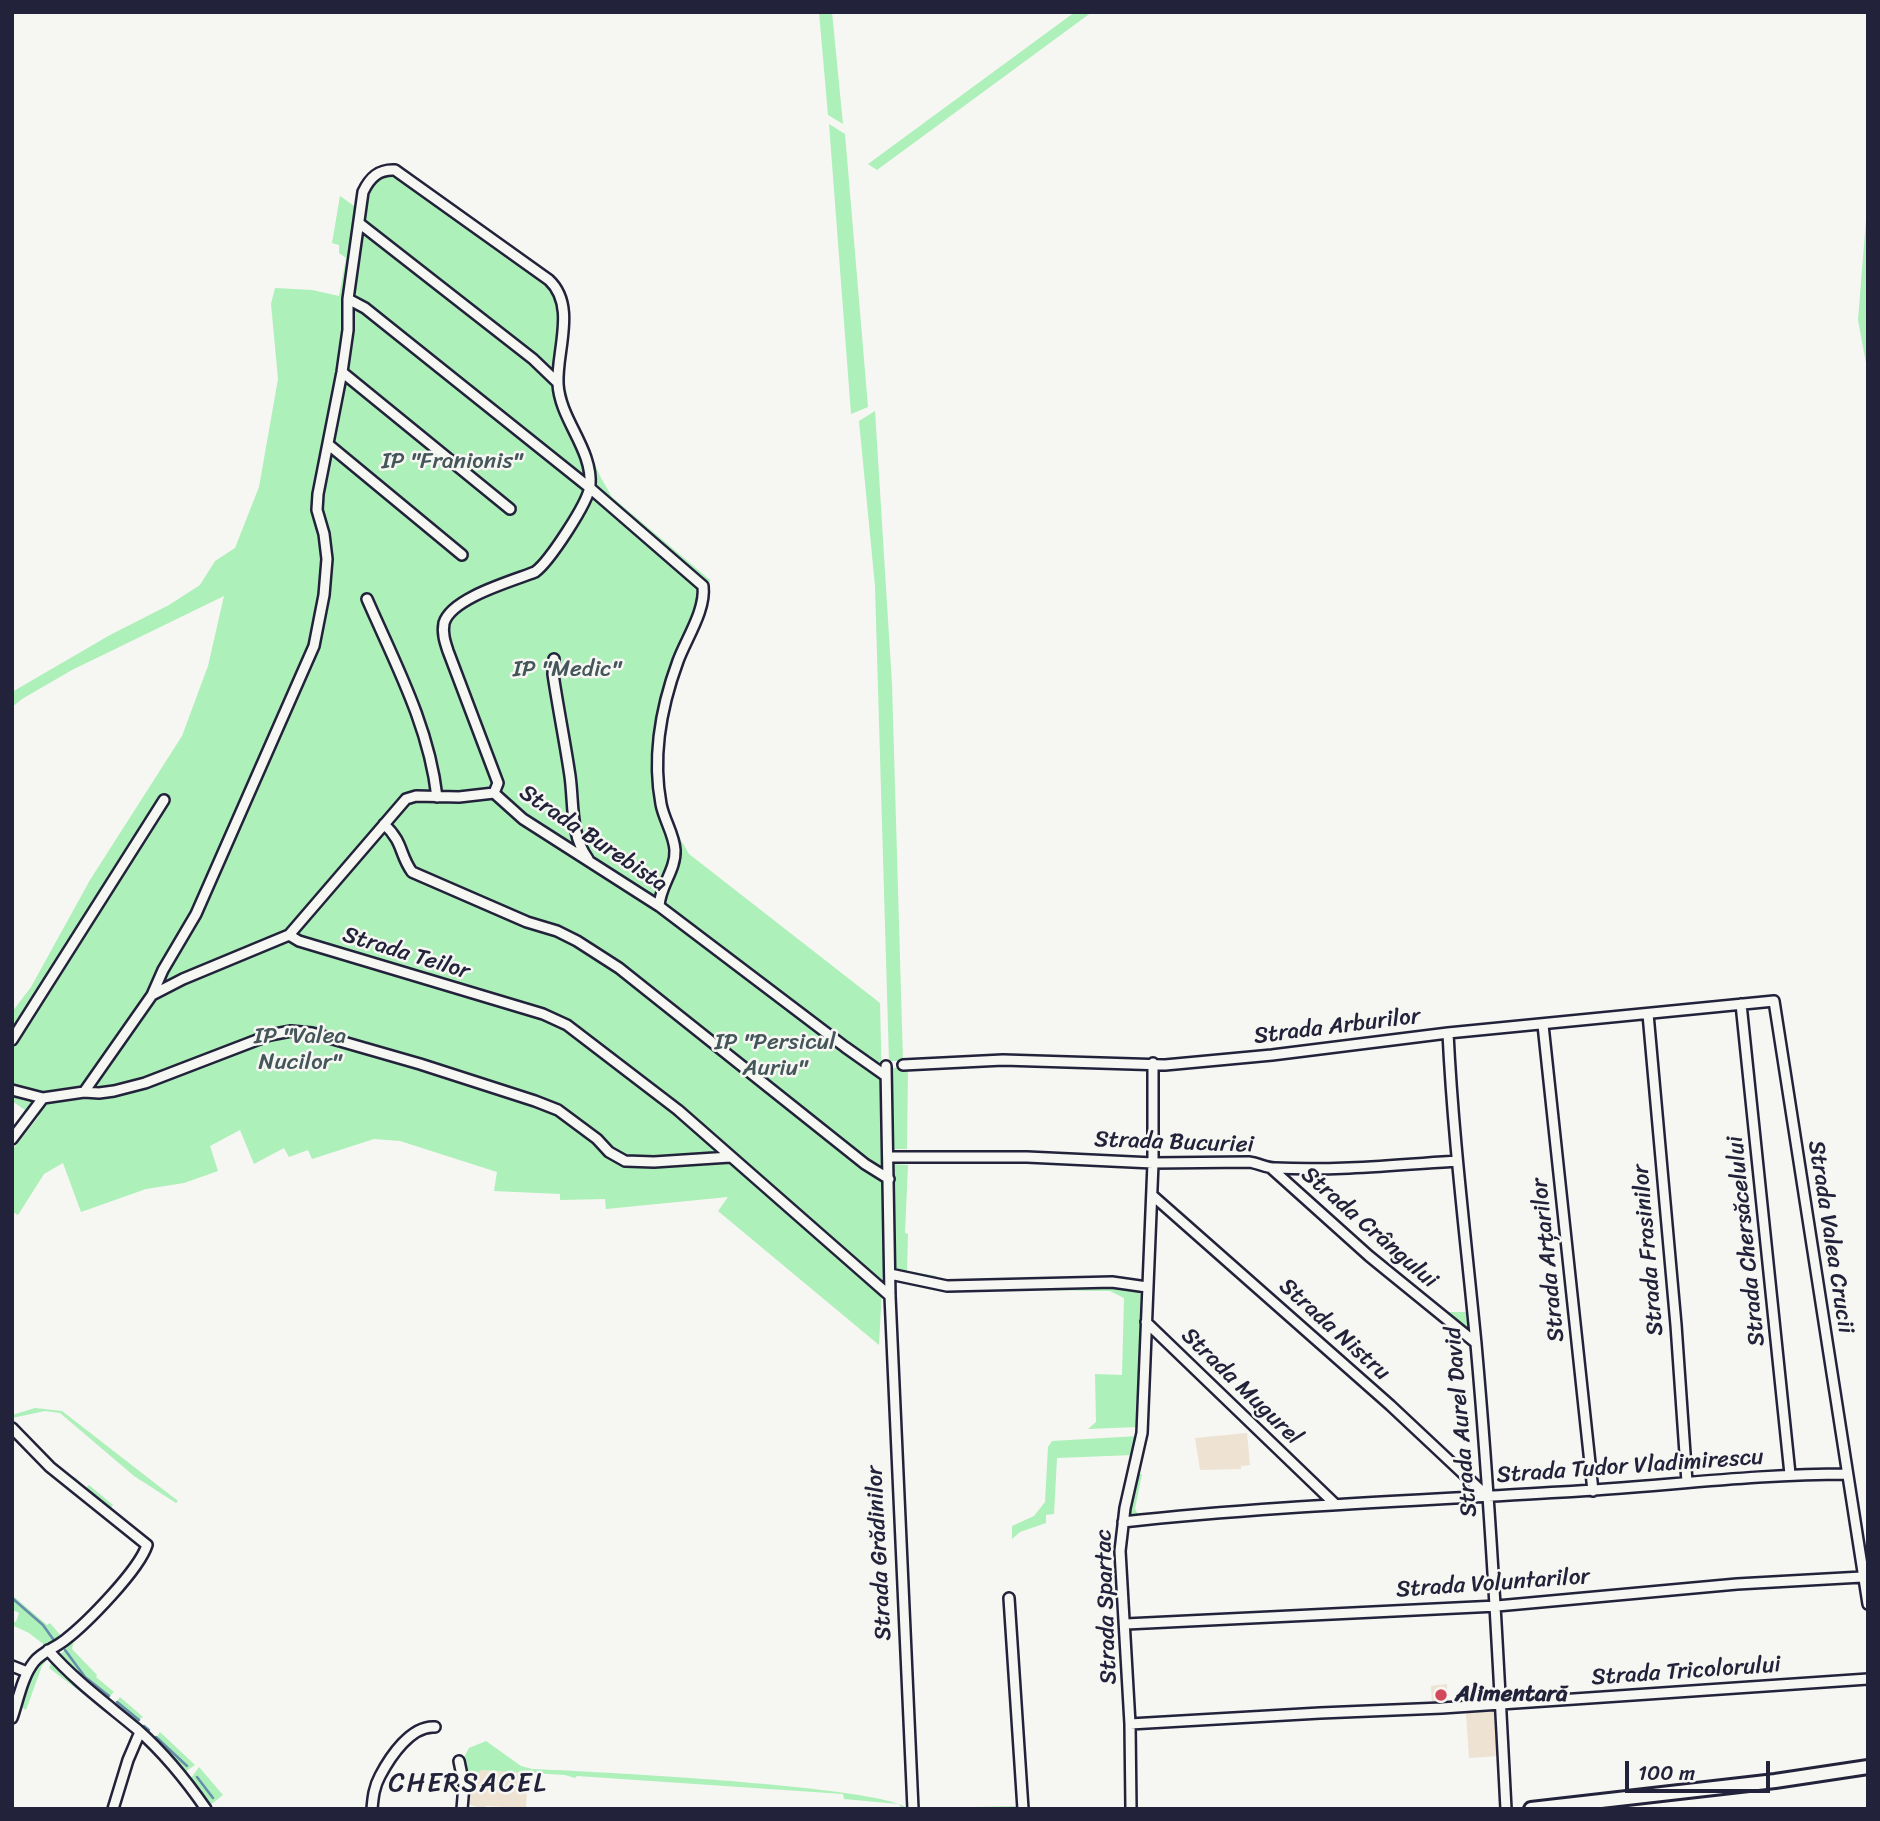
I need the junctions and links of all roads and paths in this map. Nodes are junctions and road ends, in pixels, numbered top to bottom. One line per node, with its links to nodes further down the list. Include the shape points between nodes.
1 (359, 222): 2 (street); 4 (street); 4 (street, via 368,182 380,172 395,170 549,280 558,289 562,307)
2 (348, 299): 3 (street); 6 (street)
3 (342, 372): 5 (street); 7 (street)
4 (558, 383): 6 (street, via 589,466)
5 (329, 445): 8 (street); 20 (street, via 318,494 327,559 314,646 196,914)
6 (590, 488): 11 (street, via 545,565 462,603 444,624 448,651 498,783); 18 (street, via 704,589 669,688 659,738 659,794 675,847)
7 (510, 509)
8 (462, 555)
9 (367, 599): 12 (street, via 421,725)
10 (554, 659): 15 (street)
11 (494, 793): 12 (street, Strada Burebista); 16 (street, Strada Burebista)
12 (437, 797): 14 (street, Strada Burebista, via 406,800)
13 (164, 800): 26 (street)
14 (384, 824): 19 (street, Strada Burebista); 39 (street, via 400,844 411,872 578,941)
15 (576, 836): 16 (street); 17 (street)
16 (564, 847): 17 (street, Strada Burebista)
17 (592, 863): 18 (street, Strada Burebista)
18 (659, 906): 29 (street, Strada Burebista, via 834,1039)
19 (289, 935): 20 (street); 34 (street, Strada Teilor, via 557,1019 654,1090)
20 (152, 995): 31 (street)
21 (1774, 1001): 22 (street, Strada Arburilor); 48 (street, Strada Valea Crucii)
22 (1741, 1004): 23 (street, Strada Arburilor); 47 (street, Strada Chersăcelului)
23 (1648, 1014): 24 (street, Strada Arburilor); 49 (street, Strada Frasinilor)
24 (1543, 1025): 25 (street, Strada Arburilor); 50 (street, Strada Arțarilor)
25 (1448, 1033): 27 (street, Strada Arburilor, via 1272,1055); 36 (street, Strada Aurel David)
26 (12, 1040)
27 (1153, 1063): 28 (street, Strada Arburilor, via 1003,1060); 37 (street)
28 (904, 1065)
29 (886, 1071): 35 (street, Strada Grădinilor)
30 (12, 1090): 32 (street)
31 (84, 1092): 32 (street); 34 (street, via 145,1083 270,1035 312,1033 536,1101 558,1110 625,1161)
32 (43, 1098): 33 (street)
33 (12, 1139)
34 (730, 1157): 43 (street, Strada Teilor)
35 (889, 1157): 37 (street, Strada Bucuriei); 39 (street, Strada Grădinilor)
36 (1457, 1161): 38 (street, Strada Bucuriei, via 1343,1169); 45 (street, Strada Aurel David)
37 (1153, 1163): 38 (street, Strada Bucuriei, via 1249,1162); 40 (street)
38 (1271, 1168): 45 (street, Strada Crângului)
39 (889, 1179): 41 (street, Strada Grădinilor)
40 (1152, 1195): 42 (street); 51 (street, Strada Nistru)
41 (890, 1274): 42 (street, via 947,1286 1112,1282); 43 (street, Strada Grădinilor)
42 (1147, 1287): 44 (street)
43 (890, 1296): 75 (street, Strada Grădinilor)
44 (1146, 1322): 52 (street, Strada Mugurel); 53 (street, Strada Spartac, via 1142,1433)
45 (1476, 1343): 51 (street, Strada Aurel David)
46 (12, 1428): 59 (street, via 50,1467 147,1545 134,1567 83,1623)
47 (1790, 1474): 48 (street, Strada Tudor Vladimirescu); 49 (street, Strada Tudor Vladimirescu)
48 (1847, 1474): 54 (street, Strada Valea Crucii)
49 (1687, 1482): 50 (street, Strada Tudor Vladimirescu)
50 (1593, 1490): 51 (street, Strada Tudor Vladimirescu)
51 (1488, 1497): 52 (street, Strada Tudor Vladimirescu); 57 (street, Strada Aurel David)
52 (1335, 1504): 53 (street, Strada Tudor Vladimirescu)
53 (1123, 1522): 58 (street, Strada Spartac, via 1120,1551)
54 (1862, 1577): 56 (street, Strada Valea Crucii); 57 (street, Strada Voluntarilor)
55 (1009, 1598): 76 (street)
56 (1868, 1604)
57 (1497, 1606): 58 (street, Strada Voluntarilor); 63 (street, Strada Aurel David)
58 (1126, 1624): 65 (street, Strada Spartac)
59 (48, 1650): 61 (street); 67 (street)
60 (12, 1666): 61 (street)
61 (27, 1672): 64 (street)
62 (1868, 1679): 63 (street, Strada Tricolorului)
63 (1501, 1705): 65 (street, Strada Tricolorului); 78 (street, Strada Aurel David)
64 (12, 1718)
65 (1130, 1724): 77 (street, Strada Spartac)
66 (435, 1727): 73 (street, via 420,1728 393,1757 379,1777)
67 (140, 1732): 71 (street); 72 (street, via 185,1779)
68 (459, 1761): 74 (street)
69 (1868, 1767): 70 (street)
70 (1572, 1807): 79 (street)
71 (113, 1809)
72 (206, 1809)
73 (372, 1809)
74 (462, 1809)
75 (913, 1809)
76 (1023, 1809)
77 (1130, 1809)
78 (1506, 1809)
79 (1531, 1809)

